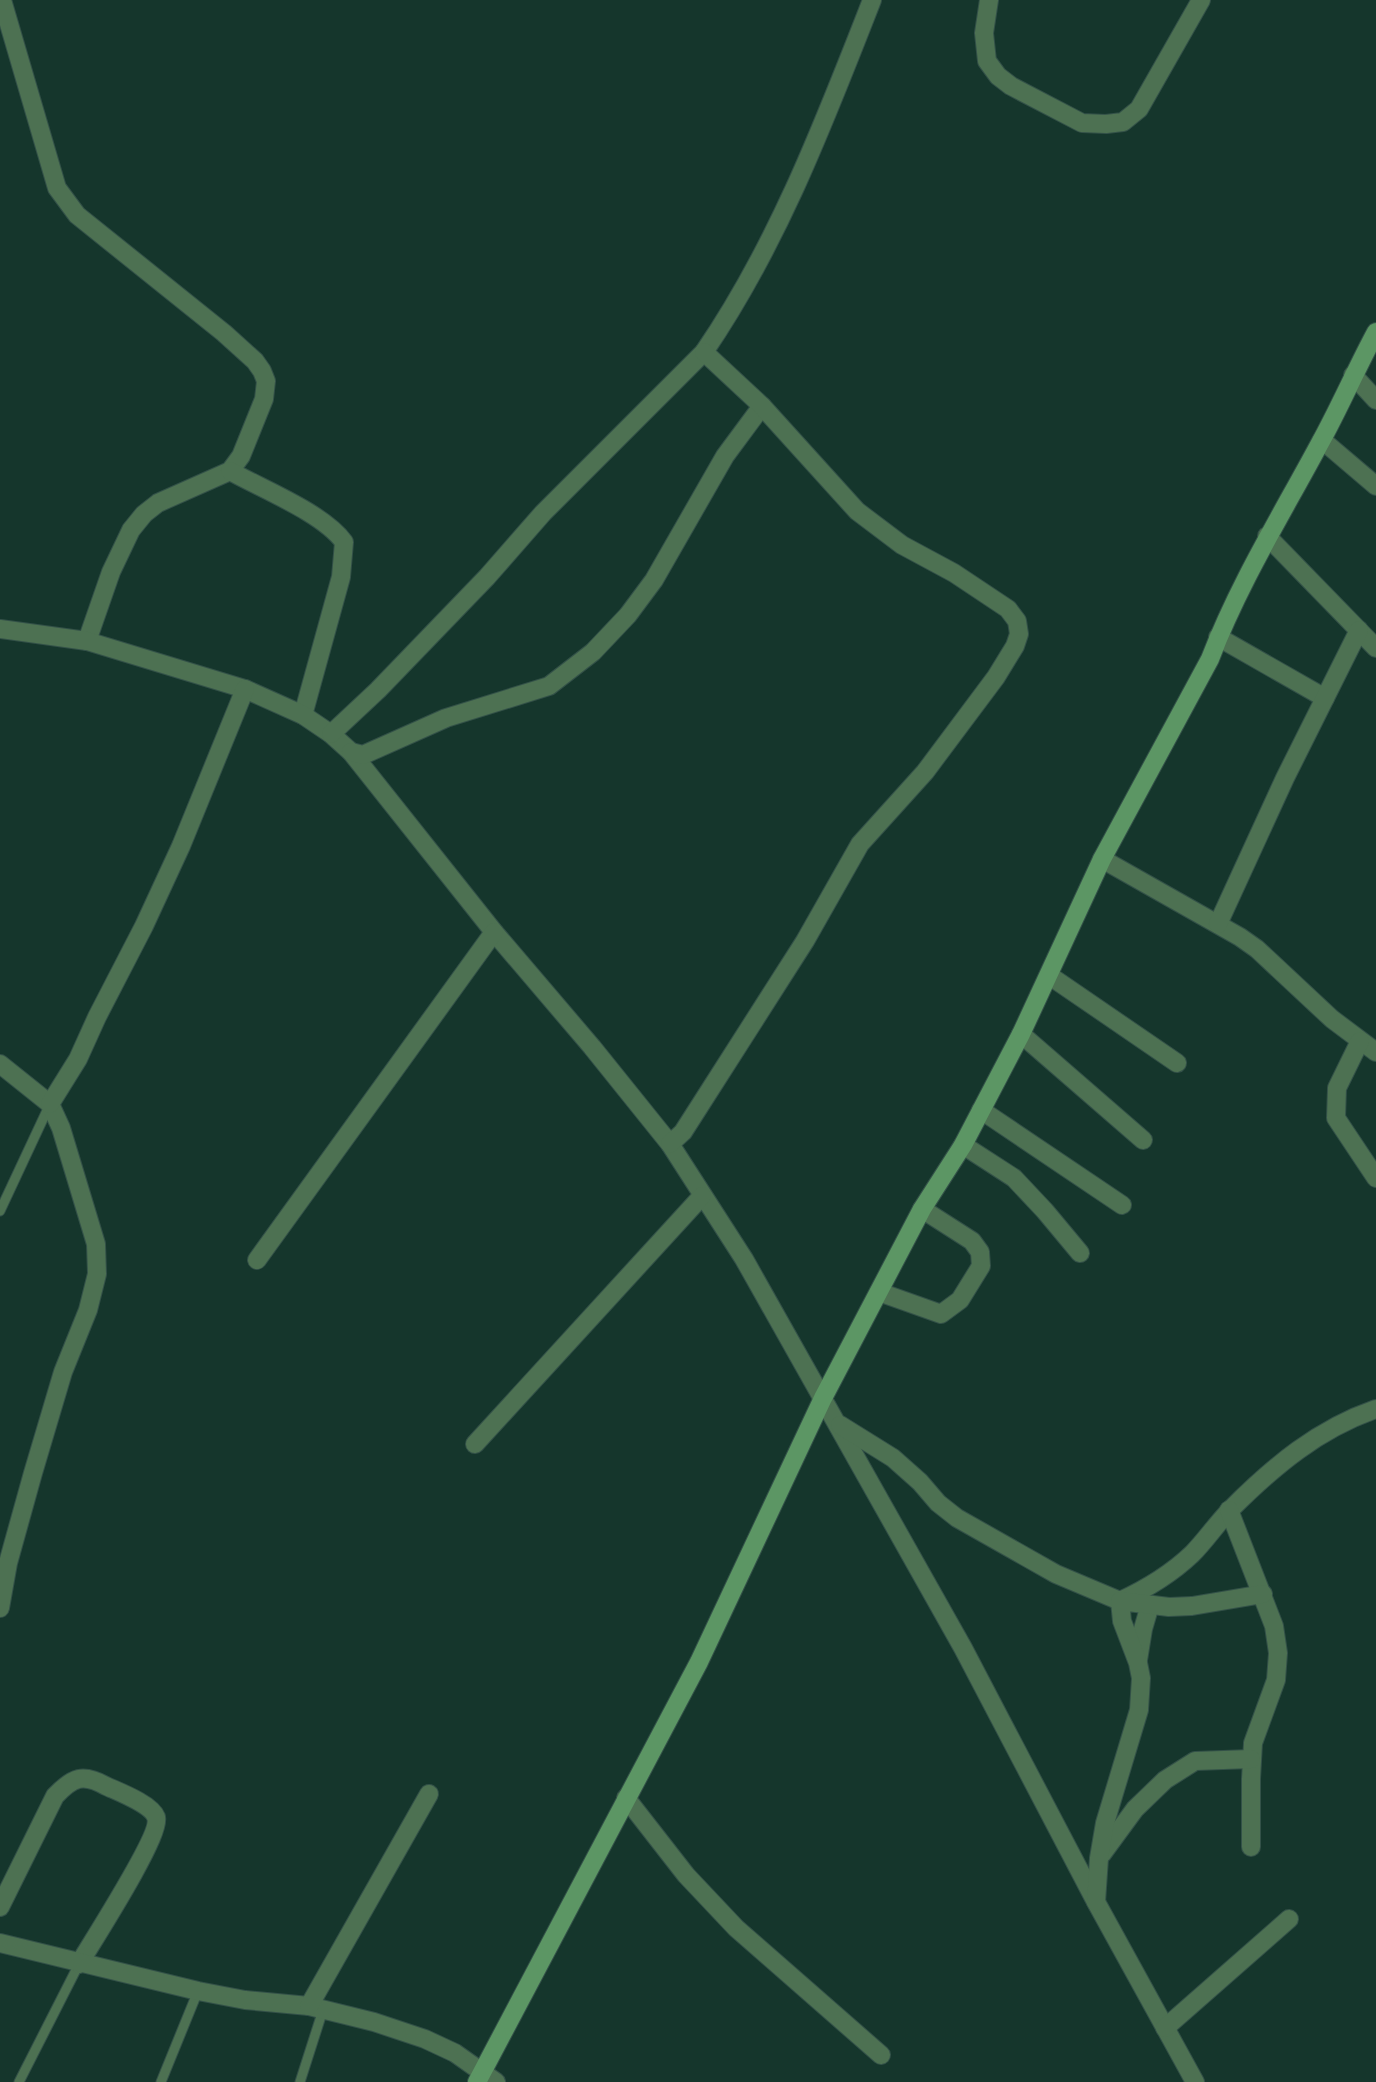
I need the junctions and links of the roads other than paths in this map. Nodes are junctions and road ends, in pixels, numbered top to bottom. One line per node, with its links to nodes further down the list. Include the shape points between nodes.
1 (2, 0): 11 (street, via 57,188 77,215 224,333 262,371 264,399 241,456)
2 (872, 0): 6 (street, via 805,167 722,327)
3 (989, 0): 4 (street, via 984,33 987,61 998,76 1082,122 1106,124 1123,122 1139,109)
4 (1201, 0)
5 (1376, 332): 7 (main road)
6 (704, 352): 9 (street); 22 (street)
7 (1353, 375): 8 (street); 10 (main road)
8 (1376, 400)
9 (762, 406): 23 (street, via 725,456 654,580 593,652 549,686 446,718 363,755); 36 (street, via 857,511 902,545 1008,608 1019,634 996,677 925,772 860,844 805,941)
10 (1322, 440): 12 (street); 13 (main road)
11 (230, 471): 17 (street, via 158,503 144,514 111,572); 21 (street, via 319,519 344,542 341,577)
12 (1376, 486)
13 (1267, 536): 15 (street); 16 (main road)
14 (0, 629): 17 (street)
15 (1359, 630): 18 (street); 20 (street)
16 (1219, 637): 20 (street); 24 (main road)
17 (88, 641): 19 (street)
18 (1376, 648)
19 (245, 689): 21 (street); 33 (street, via 144,926 78,1059)
20 (1325, 698): 25 (street)
21 (303, 715): 22 (street)
22 (331, 734): 23 (street)
23 (351, 752): 26 (street)
24 (1102, 859): 25 (street); 27 (main road)
25 (1218, 924): 29 (street, via 1257,949)
26 (494, 932): 36 (street); 44 (street)
27 (1050, 976): 28 (main road); 31 (street)
28 (1021, 1034): 34 (main road); 35 (street)
29 (1360, 1041): 30 (street); 38 (street, via 1337,1088 1336,1118)
30 (1376, 1052)
31 (1177, 1063)
32 (0, 1064): 33 (street)
33 (50, 1104): 42 (lane); 51 (street, via 66,1141 96,1244 97,1274)
34 (981, 1110): 37 (main road); 40 (street)
35 (1143, 1140)
36 (670, 1144): 39 (street)
37 (963, 1144): 41 (main road); 43 (street, via 1014,1178)
38 (1376, 1178)
39 (702, 1196): 46 (street, via 744,1259); 49 (street)
40 (1122, 1205)
41 (922, 1209): 45 (main road); 45 (street, via 972,1241 981,1252 981,1266 960,1300 941,1314)
42 (0, 1211)
43 (1080, 1253)
44 (257, 1260)
45 (879, 1292): 46 (main road)
46 (823, 1398): 48 (street); 59 (main road, via 699,1662)
47 (1376, 1409): 50 (street, via 1307,1442)
48 (838, 1425): 53 (street, via 893,1458 957,1518 1056,1574); 62 (street, via 963,1648)
49 (475, 1444)
50 (1229, 1510): 52 (street); 53 (street, via 1171,1571)
51 (4, 1562): 55 (street)
52 (1263, 1594): 54 (street, via 1192,1606); 57 (street, via 1278,1653 1276,1680)
53 (1120, 1601): 54 (street); 56 (street, via 1122,1621)
54 (1150, 1605): 56 (street)
55 (0, 1608)
56 (1138, 1663): 61 (street, via 1139,1710)
57 (1251, 1759): 60 (street); 61 (street, via 1195,1761 1165,1780 1135,1809)
58 (429, 1794): 68 (street)
59 (626, 1798): 70 (street, via 686,1875 736,1928); 71 (main road)
60 (1251, 1847)
61 (1099, 1858): 62 (street)
62 (1096, 1902): 69 (street)
63 (0, 1906): 66 (street, via 55,1796 67,1783 93,1779 150,1808 156,1827 146,1851)
64 (1289, 1919): 69 (street)
65 (0, 1943): 66 (street)
66 (79, 1964): 67 (street); 72 (lane)
67 (198, 1991): 68 (street); 73 (lane)
68 (316, 2008): 71 (street, via 425,2039 456,2053); 74 (lane)
69 (1165, 2028): 75 (street)
70 (881, 2055)
71 (486, 2079)
72 (19, 2082)
73 (162, 2082)
74 (300, 2082)
75 (1195, 2082)

